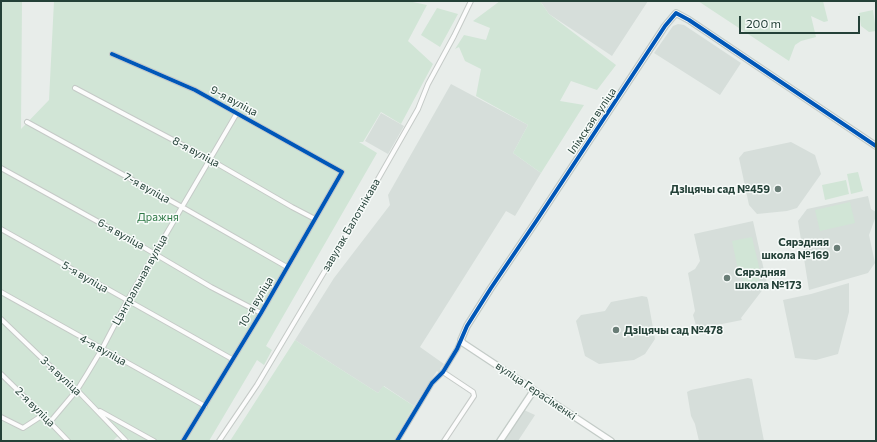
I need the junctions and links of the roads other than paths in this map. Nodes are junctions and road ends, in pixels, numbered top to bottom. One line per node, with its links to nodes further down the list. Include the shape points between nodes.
1 (471, 1): 35 (street, завулак Балотнікава, via 428,84 418,109 345,237 257,385)
2 (112, 54): 4 (street, 9-я вуліца, via 194,90)
3 (75, 88): 7 (street, 8-я вуліца)
4 (237, 113): 7 (street, Цэнтральная вуліца); 9 (street, 9-я вуліца)
5 (27, 122): 10 (street, 7-я вуліца)
6 (876, 146): 19 (street, Ілімская вуліца, via 676,13 491,288)
7 (209, 159): 10 (street, Цэнтральная вуліца); 11 (street, 8-я вуліца)
8 (1, 168): 13 (street, 6-я вуліца)
9 (342, 172): 11 (street, 10-я вуліца)
10 (182, 207): 13 (street, Цэнтральная вуліца); 14 (street, 7-я вуліца)
11 (315, 219): 14 (street, 10-я вуліца)
12 (1, 229): 16 (street, 5-я вуліца)
13 (155, 254): 16 (street, Цэнтральная вуліца); 17 (street, 6-я вуліца)
14 (287, 267): 17 (street, 10-я вуліца)
15 (1, 292): 20 (street, 4-я вуліца)
16 (127, 301): 20 (street, Цэнтральная вуліца); 21 (street, 5-я вуліца)
17 (261, 313): 21 (street, 10-я вуліца)
18 (1, 319): 24 (street, 3-я вуліца)
19 (461, 340): 22 (street, Ілімская вуліца); 25 (street, вуліца Герасіменкі)
20 (102, 349): 24 (street, Цэнтральная вуліца); 26 (street, 4-я вуліца)
21 (232, 359): 26 (street, 10-я вуліца)
22 (443, 372): 36 (street, Ілімская вуліца, via 432,383); 37 (street, via 473,392 474,396)
23 (1, 374): 28 (street, 2-я вуліца)
24 (77, 390): 27 (street, 3-я вуліца); 30 (street, Цэнтральная вуліца)
25 (534, 390): 38 (street); 39 (street, вуліца Герасіменкі)
26 (205, 406): 34 (street, 10-я вуліца)
27 (97, 410): 32 (street, 3-я вуліца); 33 (street)
28 (43, 415): 29 (street, via 23,428); 30 (street, 2-я вуліца)
29 (1, 417)
30 (50, 422): 31 (street, 2-я вуліца)
31 (68, 441)
32 (126, 441)
33 (154, 441)
34 (183, 441)
35 (219, 441)
36 (397, 441)
37 (444, 441)
38 (500, 441)
39 (611, 441)

